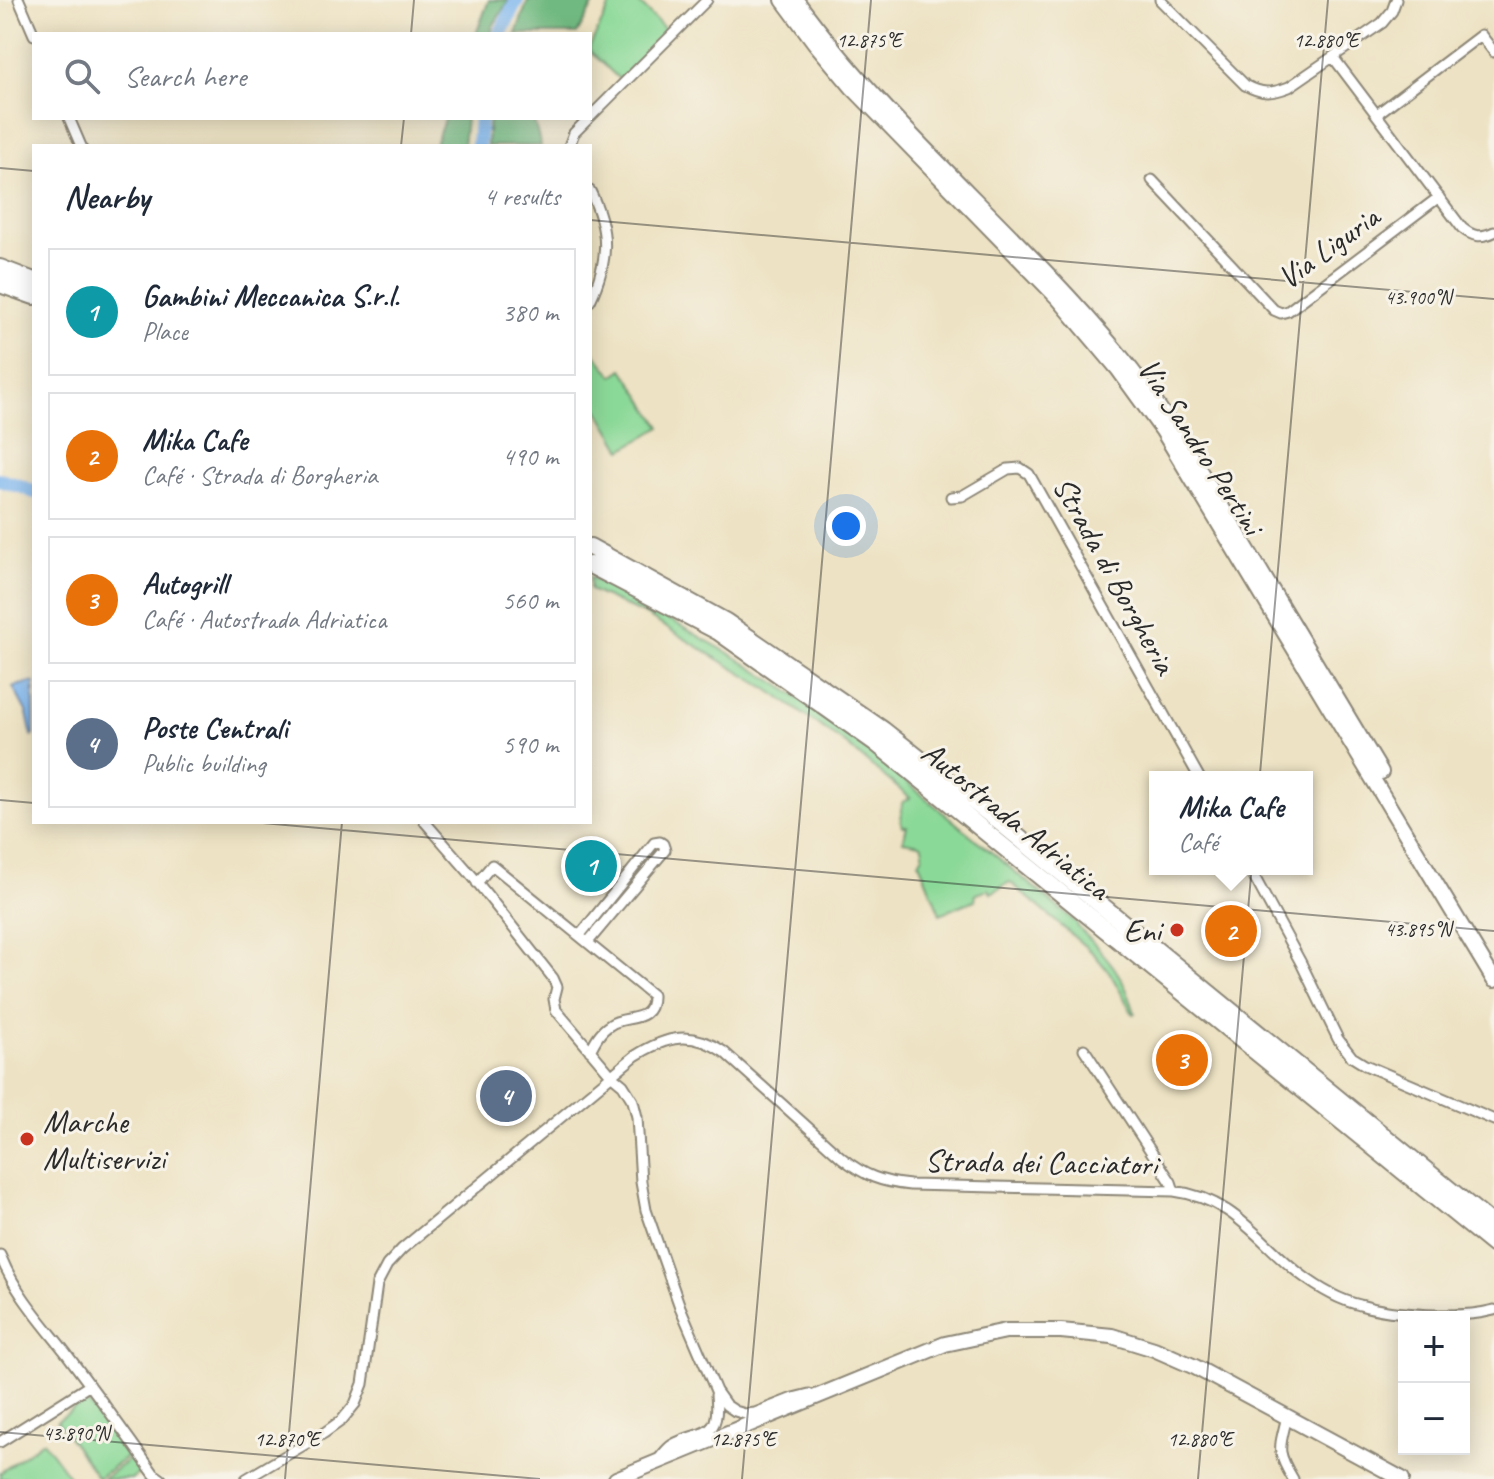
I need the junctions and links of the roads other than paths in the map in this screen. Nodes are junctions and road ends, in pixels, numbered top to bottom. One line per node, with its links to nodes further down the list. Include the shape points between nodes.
1 (19, 0): 7 (street)
2 (707, 0): 11 (street)
3 (783, 0): 34 (main road, Via Sandro Pertini, via 852,87 1058,298 1163,431)
4 (796, 0): 33 (main road, Via Sandro Pertini, via 858,78 1061,286 1173,426)
5 (1160, 0): 9 (street, via 1245,85 1260,93 1289,87)
6 (1396, 0): 9 (street, via 1382,23)
7 (33, 32)
8 (1494, 52): 10 (street, via 1481,35)
9 (1333, 57): 10 (street)
10 (1377, 114): 18 (street)
11 (592, 116)
12 (70, 120): 14 (street)
13 (588, 120): 15 (street)
14 (80, 144)
15 (570, 144)
16 (1152, 180): 18 (street, Via Liguria, via 1281,313)
17 (592, 196): 24 (street, via 605,241 601,279)
18 (1439, 197): 19 (street, via 1471,235)
19 (1494, 232)
20 (0, 268): 21 (highway)
21 (32, 280)
22 (0, 284): 23 (highway)
23 (32, 295)
24 (592, 297)
25 (951, 497): 28 (street, Strada di Borgheria, via 1008,469 1029,474)
26 (592, 548): 40 (highway, Autostrada Adriatica, via 726,622 883,730)
27 (592, 566): 41 (highway, Autostrada Adriatica, via 719,632 876,743)
28 (1196, 771)
29 (427, 824): 31 (street)
30 (1253, 875): 38 (street, via 1352,1057)
31 (477, 883): 32 (street, via 492,865); 36 (street, via 553,978 556,1010)
32 (584, 939): 32 (street, via 665,850 663,844 654,843); 36 (street, via 649,990 653,1000 643,1015 610,1024)
33 (1494, 962)
34 (1494, 980)
35 (1084, 1049): 39 (street)
36 (590, 1051): 37 (street)
37 (611, 1075): 39 (street, Strada dei Cacciatori, via 656,1043 690,1037 724,1052 842,1158 874,1179 910,1185); 45 (street, via 633,1101 646,1210); 51 (street, Strada dei Cacciatori, via 387,1265 377,1284 363,1384 355,1404 324,1433)
38 (1494, 1120)
39 (1174, 1191): 43 (street, Strada dei Cacciatori, via 1207,1198 1231,1212 1300,1274 1359,1305 1440,1315)
40 (1494, 1226)
41 (1494, 1245)
42 (0, 1255): 44 (street, via 18,1292)
43 (1494, 1310)
44 (90, 1385): 48 (street); 50 (street)
45 (716, 1391): 46 (street, via 726,1405 745,1414 807,1394); 49 (street, via 711,1428 670,1446)
46 (821, 1395): 47 (main road, via 945,1344 1006,1331 1061,1331 1112,1336 1154,1349); 49 (main road)
47 (1287, 1416): 53 (street, via 1280,1456); 54 (main road)
48 (0, 1442)
49 (655, 1463): 52 (main road)
50 (157, 1477)
51 (251, 1478)
52 (616, 1479)
53 (1293, 1479)
54 (1402, 1479)

